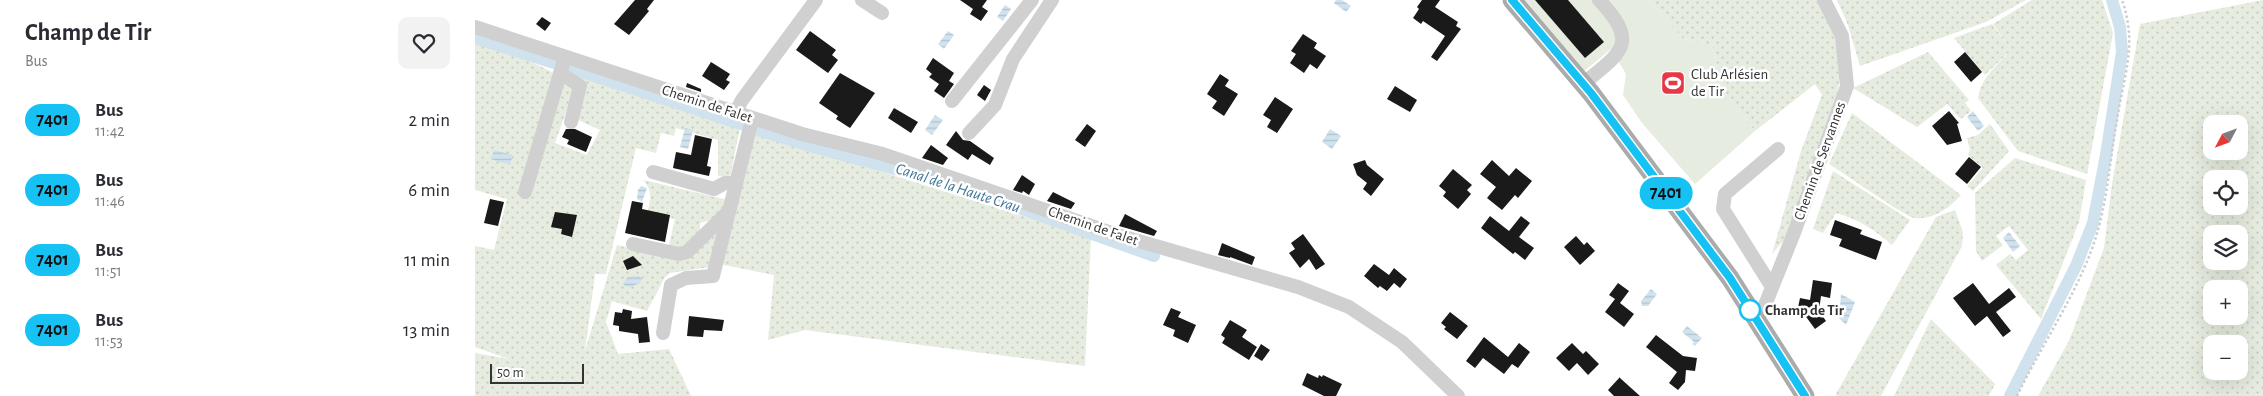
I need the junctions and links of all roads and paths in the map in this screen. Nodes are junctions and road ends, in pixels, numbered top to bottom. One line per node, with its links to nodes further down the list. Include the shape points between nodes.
1 (816, 0): 15 (street)
2 (862, 0): 9 (street)
3 (1032, 0): 14 (street)
4 (1052, 0): 18 (street, via 1013,59 995,104)
5 (1512, 0): 13 (main road)
6 (1599, 0): 13 (street, via 1617,22 1623,42 1618,55)
7 (1825, 0): 25 (street, Chemin de Servannes, via 1843,36 1847,86)
8 (2122, 0): 30 (path, via 2128,26 2128,50 2108,188 2091,252)
9 (883, 13)
10 (475, 27): 11 (street, Chemin de Falet)
11 (565, 57): 12 (street); 15 (street, Chemin de Falet)
12 (560, 73): 17 (street, via 580,86); 22 (street)
13 (1583, 84): 26 (main road, via 1730,278)
14 (952, 101)
15 (735, 113): 16 (street, Chemin de Falet)
16 (752, 119): 21 (street); 29 (street, Chemin de Falet, via 883,154 1121,236 1298,287 1349,307 1402,342)
17 (571, 122)
18 (969, 133)
19 (1778, 149): 25 (street, via 1725,194 1723,209)
20 (653, 172): 21 (street, via 714,189 725,182)
21 (736, 183): 23 (street)
22 (525, 192)
23 (729, 211): 24 (street, via 687,252 679,254); 27 (street, via 713,276 686,278 671,285)
24 (633, 244)
25 (1772, 287): 26 (street, Chemin de Servannes, via 1763,310)
26 (1754, 316): 28 (main road)
27 (663, 333)
28 (1798, 391)
29 (1458, 396)
30 (2017, 396)

